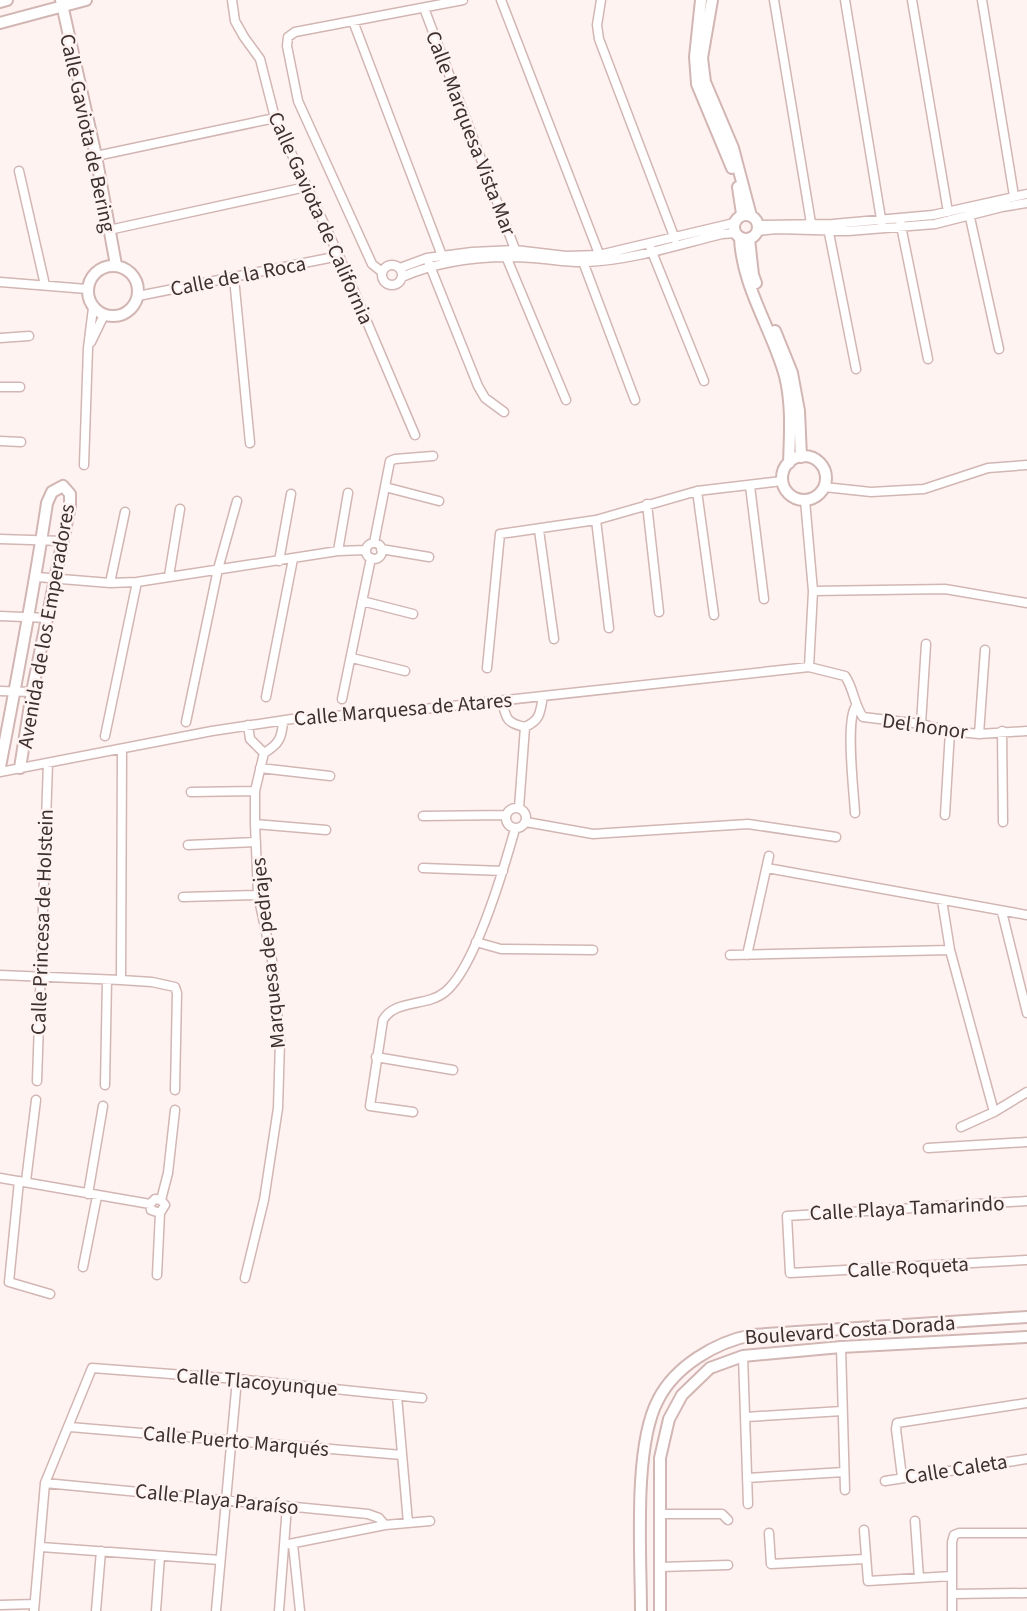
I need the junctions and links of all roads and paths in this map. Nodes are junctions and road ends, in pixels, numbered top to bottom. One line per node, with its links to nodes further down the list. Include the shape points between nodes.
1 (7, 0): 13 (street)
2 (86, 0): 14 (street)
3 (232, 0): 18 (street, Calle Gaviota de California, via 235,21 260,59)
4 (463, 0): 15 (street)
5 (501, 0): 38 (street)
6 (601, 0): 33 (street, via 599,39)
7 (701, 0): 30 (street, via 697,84 730,161)
8 (712, 0): 30 (street, via 702,58 705,82 733,148)
9 (774, 0): 28 (street)
10 (845, 0): 29 (street)
11 (912, 0): 26 (street)
12 (982, 0): 23 (street)
13 (0, 2)
14 (61, 4): 17 (street); 19 (street, Calle Gaviota de Bering)
15 (424, 8): 16 (street); 36 (street, Calle Marquesa Vista Mar)
16 (353, 20): 40 (street); 43 (street, Calle Gaviota de California, via 295,32 288,37 287,46 298,102 372,264)
17 (0, 23)
18 (275, 118): 19 (street); 21 (street, Calle Gaviota de California)
19 (96, 156): 32 (street, Calle Gaviota de Bering)
20 (19, 171): 47 (street)
21 (306, 187): 32 (street); 37 (street, Calle Gaviota de California)
22 (1027, 194): 23 (street)
23 (1014, 196): 25 (street)
24 (1027, 203): 25 (street)
25 (969, 211): 26 (street); 27 (street, via 935,224); 55 (street)
26 (948, 212): 27 (street)
27 (900, 222): 29 (street); 56 (street)
28 (811, 223): 30 (street); 31 (street)
29 (882, 224): 31 (street)
30 (746, 227): 31 (street); 33 (street); 69 (street, via 753,275 792,373); 70 (street, via 746,277 785,377)
31 (828, 227): 57 (street)
32 (108, 230): 42 (street, Calle Gaviota de Bering)
33 (676, 241): 34 (street)
34 (650, 248): 38 (street); 58 (street)
35 (505, 254): 36 (street); 40 (street); 61 (street)
36 (517, 254): 39 (street)
37 (339, 256): 45 (street, Calle de la Roca); 64 (street, Calle Gaviota de California)
38 (600, 258): 39 (street)
39 (582, 259): 62 (street)
40 (444, 260): 41 (street)
41 (428, 262): 44 (street); 63 (street, via 478,386 485,398)
42 (116, 265): 48 (street, via 96,271); 49 (street, via 136,279)
43 (382, 272): 44 (street, via 390,265); 44 (street, via 382,279 391,285 399,282)
44 (401, 272)
45 (234, 278): 49 (street, Calle de la Roca); 67 (street)
46 (0, 282): 47 (street)
47 (45, 285): 48 (street)
48 (87, 289): 50 (street)
49 (138, 296): 51 (street, via 121,315)
50 (93, 308): 51 (street); 54 (street)
51 (104, 315): 54 (street)
52 (29, 336): 53 (street)
53 (0, 338)
54 (88, 348): 71 (street)
55 (999, 349)
56 (928, 359)
57 (856, 369)
58 (704, 381)
59 (0, 387): 60 (street)
60 (20, 387)
61 (566, 400)
62 (635, 400)
63 (504, 412)
64 (415, 435)
65 (0, 441): 66 (street)
66 (20, 442)
67 (250, 443)
68 (433, 456): 75 (street, via 392,460)
69 (801, 457): 70 (street); 76 (street, via 813,458 821,466)
70 (789, 463): 73 (street)
71 (84, 464)
72 (1027, 465): 76 (street, via 988,468 924,489 871,492)
73 (782, 481): 74 (street); 80 (street, via 790,495)
74 (750, 486): 77 (street); 104 (street)
75 (384, 487): 82 (street); 91 (street)
76 (824, 487): 80 (street)
77 (696, 491): 83 (street); 109 (street)
78 (348, 493): 92 (street)
79 (291, 494): 96 (street)
80 (806, 500): 103 (street)
81 (237, 501): 97 (street)
82 (439, 501)
83 (647, 504): 86 (street); 107 (street)
84 (180, 509): 98 (street)
85 (125, 512): 102 (street)
86 (596, 520): 87 (street); 113 (street)
87 (539, 530): 114 (street); 119 (street, via 500,534)
88 (0, 540): 89 (street)
89 (42, 540): 90 (street); 90 (street, Avenida de los Emperadores, via 47,503 52,492 63,486 70,494); 99 (street, Avenida de los Emperadores)
90 (62, 541): 100 (street, Avenida de los Emperadores)
91 (378, 546): 93 (street, via 369,545); 93 (street, via 379,556); 94 (street)
92 (338, 551): 93 (street); 95 (street)
93 (369, 554): 105 (street)
94 (429, 557)
95 (293, 559): 96 (street); 125 (street)
96 (279, 561): 97 (street)
97 (218, 569): 98 (street); 130 (street)
98 (169, 576): 101 (street)
99 (37, 577): 100 (street); 111 (street, Avenida de los Emperadores)
100 (56, 578): 102 (street); 112 (street, Avenida de los Emperadores)
101 (137, 582): 102 (street); 138 (street)
102 (110, 583)
103 (813, 591): 106 (street, via 945,589); 118 (street)
104 (764, 599)
105 (362, 601): 108 (street); 117 (street)
106 (1027, 604)
107 (659, 611)
108 (413, 614)
109 (714, 615)
110 (0, 616): 111 (street)
111 (27, 616): 112 (street); 122 (street, Avenida de los Emperadores)
112 (47, 618): 123 (street, Avenida de los Emperadores)
113 (609, 628)
114 (554, 639)
115 (926, 644): 131 (street)
116 (985, 650): 137 (street)
117 (352, 658): 120 (street); 126 (street)
118 (809, 667): 124 (street, Calle Marquesa de Atares); 128 (street, Del honor, via 845,676)
119 (487, 668)
120 (405, 671)
121 (0, 691): 122 (street)
122 (15, 691): 123 (street); 142 (street, Avenida de los Emperadores)
123 (32, 692): 143 (street, Avenida de los Emperadores)
124 (543, 696): 127 (street, Calle Marquesa de Atares); 133 (street, via 535,722)
125 (266, 697)
126 (342, 699)
127 (502, 701): 129 (street, Calle Marquesa de Atares); 133 (street, via 505,717)
128 (856, 706): 131 (street, Del honor, via 863,717); 150 (street, via 850,728)
129 (283, 721): 132 (street, Calle Marquesa de Atares); 140 (street, via 278,745)
130 (186, 722)
131 (921, 724): 134 (street, Del honor)
132 (248, 725): 139 (street, Calle Marquesa de Atares); 140 (street, via 250,739)
133 (525, 727): 149 (street)
134 (950, 731): 137 (street, Del honor); 152 (street)
135 (1002, 731): 136 (street, Del honor); 137 (street, Del honor); 155 (street)
136 (1027, 731)
137 (979, 734)
138 (104, 736)
139 (121, 749): 141 (street, Calle Marquesa de Atares); 179 (street)
140 (264, 753): 144 (street, Marquesa de pedrajes)
141 (48, 763): 143 (street, Calle Marquesa de Atares); 177 (street, Calle Princesa de HoIstein)
142 (0, 766)
143 (20, 768): 145 (street, Calle Marquesa de Atares)
144 (260, 768): 146 (street); 147 (street, Marquesa de pedrajes)
145 (0, 772)
146 (330, 776)
147 (255, 791): 148 (street); 156 (street, Marquesa de pedrajes)
148 (191, 792)
149 (519, 808): 151 (street); 154 (street)
150 (855, 813)
151 (506, 815): 153 (street); 157 (street, via 509,827)
152 (945, 815)
153 (424, 816)
154 (526, 821): 157 (street); 159 (street, via 593,834 748,824)
155 (1003, 822)
156 (255, 824): 158 (street); 160 (street, Marquesa de pedrajes)
157 (515, 829): 165 (street)
158 (326, 830)
159 (836, 837)
160 (256, 842): 161 (street); 166 (street, Marquesa de pedrajes)
161 (188, 845)
162 (769, 856): 164 (street)
163 (423, 868): 165 (street)
164 (767, 869): 168 (street); 175 (street)
165 (503, 872): 171 (street)
166 (258, 895): 167 (street); 207 (street, Marquesa de pedrajes, via 272,960 280,1041 278,1108 264,1200)
167 (183, 897)
168 (942, 900): 169 (street); 173 (street)
169 (1002, 912): 170 (street); 180 (street)
170 (1027, 915)
171 (476, 942): 172 (street, via 501,949); 181 (street, via 466,969 445,992 387,1013)
172 (593, 950)
173 (950, 950): 175 (street); 191 (street)
174 (730, 955): 175 (street)
175 (747, 955)
176 (0, 975): 177 (street)
177 (41, 976): 178 (street); 183 (street, Calle Princesa de HoIstein)
178 (107, 980): 179 (street); 184 (street)
179 (121, 980): 185 (street, via 175,987)
180 (1027, 1013)
181 (376, 1057): 182 (street); 190 (street, via 370,1106)
182 (453, 1070)
183 (37, 1081)
184 (105, 1085)
185 (175, 1090)
186 (1027, 1092): 191 (street)
187 (36, 1100): 196 (street)
188 (103, 1106): 197 (street)
189 (175, 1110): 199 (street)
190 (413, 1112)
191 (994, 1112): 192 (street)
192 (961, 1127)
193 (1027, 1142): 194 (street)
194 (928, 1148)
195 (0, 1178): 196 (street)
196 (23, 1181): 197 (street); 208 (street, via 9,1282)
197 (88, 1194): 198 (street)
198 (97, 1196): 201 (street); 204 (street)
199 (161, 1200): 201 (street); 202 (street, via 165,1205)
200 (1027, 1201): 205 (street, Calle Playa Tamarindo, via 787,1216)
201 (150, 1204): 202 (street, via 151,1210)
202 (160, 1213): 206 (street)
203 (1027, 1261): 205 (street, Calle Roqueta)
204 (83, 1267)
205 (790, 1273)
206 (157, 1275)
207 (245, 1278)
208 (50, 1294)
209 (1027, 1317): 260 (street, Boulevard Costa Dorada, via 752,1335 711,1348 683,1369 659,1398 648,1425 641,1485)
210 (1027, 1337): 211 (street, Boulevard Costa Dorada)
211 (841, 1348): 212 (street, Boulevard Costa Dorada); 217 (street)
212 (743, 1356): 218 (street); 232 (street, Boulevard Costa Dorada, via 710,1368 682,1395 669,1419 660,1458)
213 (237, 1379): 214 (street, Calle Tlacoyunque); 219 (street, Calle Tlacoyunque, via 92,1368); 220 (street)
214 (397, 1396): 215 (street, Calle Tlacoyunque); 221 (street)
215 (422, 1398)
216 (1027, 1403): 224 (street, via 897,1423)
217 (842, 1411): 218 (street); 223 (street)
218 (746, 1417): 225 (street)
219 (70, 1427): 220 (street, Calle Puerto Marqués); 227 (street)
220 (231, 1441): 221 (street, Calle Puerto Marqués); 229 (street)
221 (402, 1455): 236 (street)
222 (1027, 1459): 224 (street, Calle Caleta)
223 (844, 1472): 225 (street); 228 (street)
224 (902, 1477): 226 (street, Calle Caleta)
225 (747, 1478): 230 (street)
226 (885, 1481)
227 (45, 1483): 229 (street, Calle Playa Paraíso); 242 (street)
228 (845, 1490)
229 (226, 1499): 231 (street, Calle Playa Paraíso); 246 (street)
230 (748, 1504)
231 (287, 1506): 237 (street, Calle Playa Paraíso, via 368,1514); 241 (street)
232 (659, 1514): 233 (street, via 722,1514); 248 (street, Boulevard Costa Dorada)
233 (728, 1520)
234 (430, 1521): 236 (street)
235 (915, 1521): 250 (street)
236 (408, 1523): 237 (street)
237 (385, 1525): 241 (street)
238 (864, 1530): 245 (street)
239 (769, 1533): 245 (street, via 771,1564)
240 (1027, 1533): 249 (street, via 954,1535)
241 (289, 1544): 258 (street); 259 (street)
242 (41, 1547): 243 (street); 254 (street)
243 (100, 1551): 244 (street); 255 (street)
244 (160, 1556): 246 (street); 256 (street)
245 (865, 1559): 250 (street, via 868,1581)
246 (220, 1560): 257 (street)
247 (727, 1565): 248 (street)
248 (660, 1567): 261 (street, Boulevard Costa Dorada)
249 (952, 1576): 250 (street); 252 (street)
250 (919, 1578)
251 (1027, 1593): 252 (street)
252 (952, 1594): 262 (street)
253 (0, 1605): 254 (street)
254 (34, 1608)
255 (96, 1611)
256 (156, 1611)
257 (216, 1611)
258 (279, 1611)
259 (300, 1611)
260 (640, 1611)
261 (660, 1611)
262 (952, 1611)

